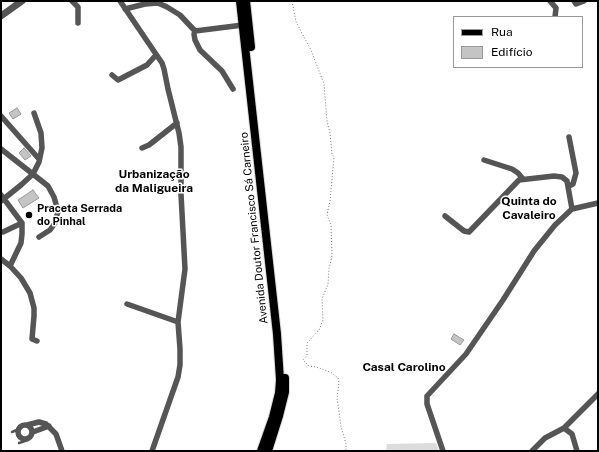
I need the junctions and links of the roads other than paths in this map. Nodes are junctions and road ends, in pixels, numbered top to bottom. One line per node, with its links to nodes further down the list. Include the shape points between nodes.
1 (22, 1): 10 (street)
2 (72, 1): 12 (street, via 78,7)
3 (120, 1): 9 (street)
4 (240, 1): 13 (main road, Avenida Doutor Francisco Sá Carneiro)
5 (246, 1): 53 (main road, Avenida Doutor Francisco Sá Carneiro, via 285,370 285,392)
6 (550, 1): 11 (street, via 556,8)
7 (574, 1): 8 (street, via 576,4)
8 (584, 1)
9 (125, 9): 14 (street, via 158,3 180,15); 15 (street)
10 (1, 16)
11 (554, 16)
12 (78, 24)
13 (243, 25): 14 (street); 52 (main road, Avenida Doutor Francisco Sá Carneiro, via 280,373 277,403)
14 (195, 31): 17 (street, via 194,37 200,50 222,71)
15 (156, 55): 16 (street, via 146,65 118,80); 20 (street, via 164,69)
16 (112, 75)
17 (233, 89)
18 (34, 112): 24 (street, via 41,132 42,148)
19 (1, 116): 24 (street)
20 (177, 123): 22 (street); 39 (street, via 181,147 185,269)
21 (569, 137): 28 (street, via 576,173 575,181)
22 (142, 148)
23 (1, 149): 26 (street)
24 (39, 159): 26 (street)
25 (484, 160): 27 (street, via 515,171)
26 (33, 174): 29 (street); 35 (street, via 48,186 58,211 50,230)
27 (523, 179): 28 (street, via 562,176); 32 (street, via 516,183 469,232)
28 (569, 186): 31 (street)
29 (2, 198): 33 (street)
30 (598, 203): 31 (street)
31 (572, 209): 54 (street, via 541,240 466,354 427,396 427,404)
32 (445, 216)
33 (22, 223): 34 (street); 37 (street, via 21,243)
34 (3, 232)
35 (39, 237)
36 (1, 259): 37 (street)
37 (10, 266): 40 (street, via 32,299 32,339)
38 (127, 304): 39 (street)
39 (178, 322): 51 (street, via 178,377)
40 (37, 341)
41 (598, 394): 44 (street)
42 (27, 425): 43 (street, via 43,422); 45 (street); 47 (street)
43 (49, 426): 47 (street); 50 (street, via 56,434)
44 (564, 428): 55 (street, via 545,438); 56 (street, via 572,434)
45 (19, 429): 46 (lane); 48 (street, via 19,436)
46 (12, 432)
47 (33, 432): 48 (street)
48 (28, 440): 49 (lane)
49 (19, 443)
50 (62, 451)
51 (152, 451)
52 (261, 451)
53 (268, 451)
54 (443, 451)
55 (532, 451)
56 (577, 451)

